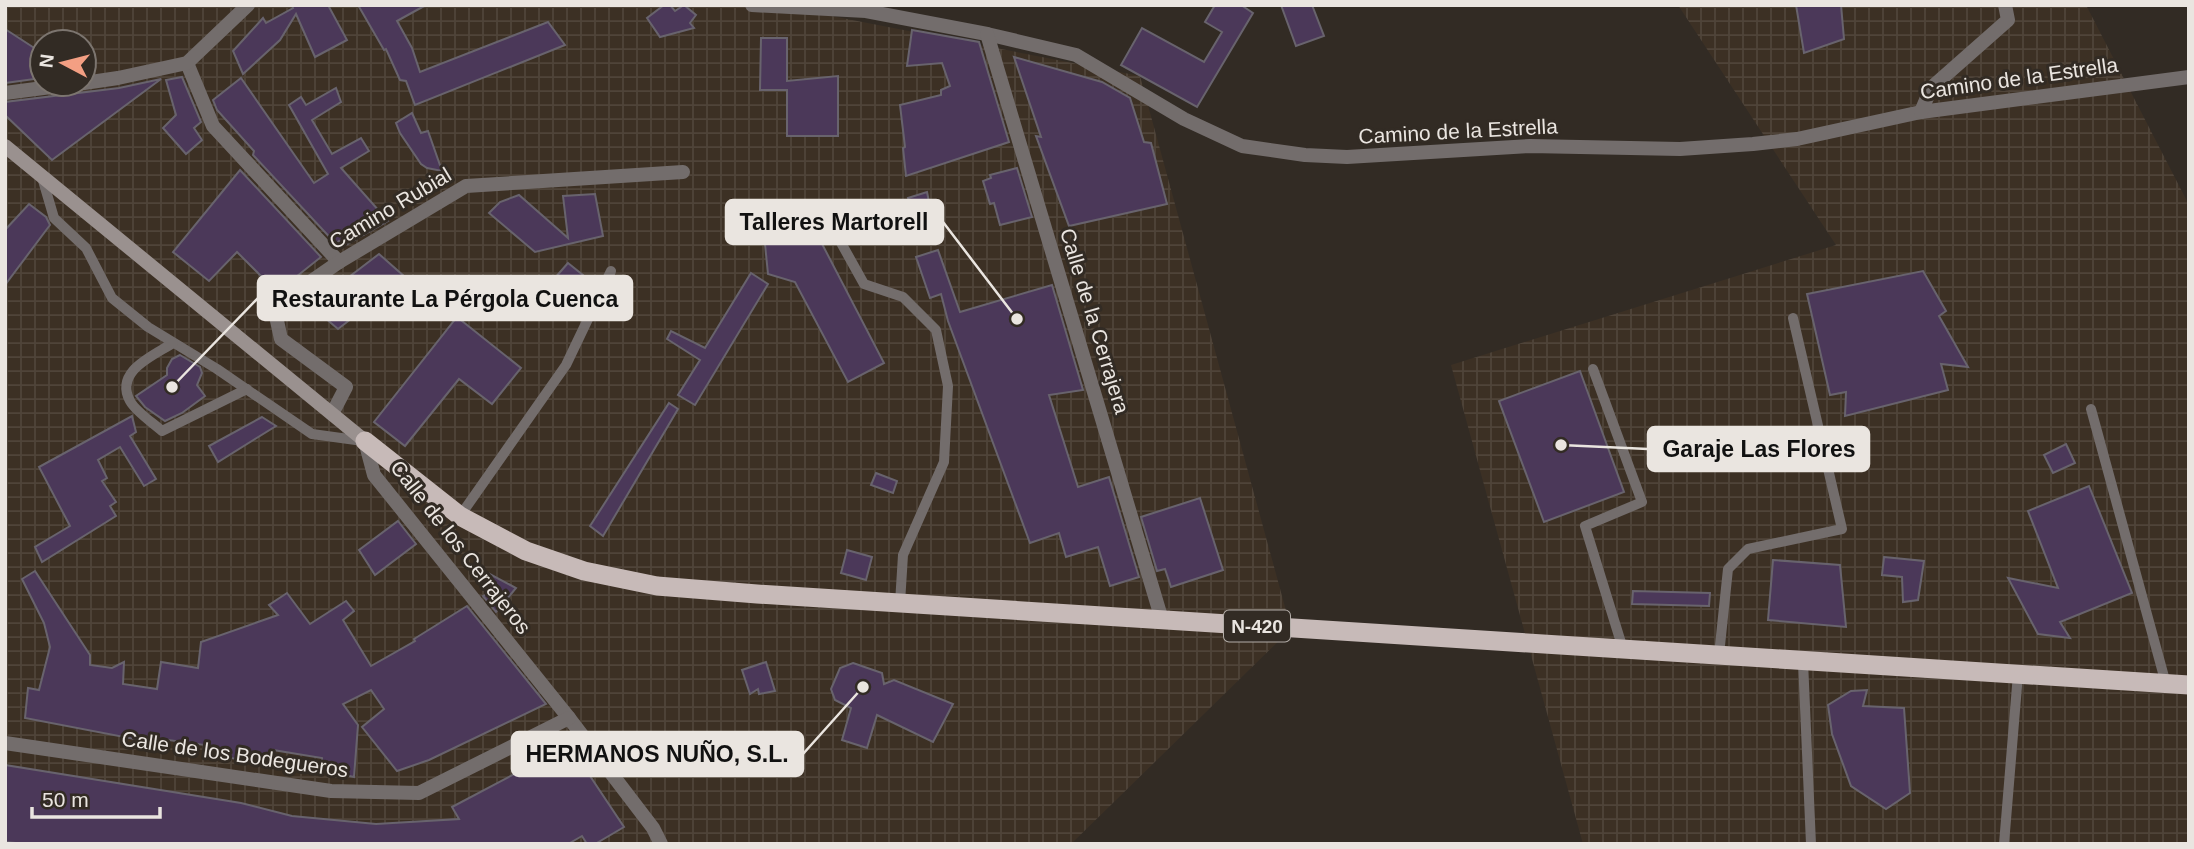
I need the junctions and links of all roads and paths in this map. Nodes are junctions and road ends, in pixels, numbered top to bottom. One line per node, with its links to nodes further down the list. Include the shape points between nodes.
1 (248, 5): 5 (street)
2 (752, 5): 4 (street, Camino de la Estrella, via 866,11)
3 (2005, 5): 10 (street, via 2008,20 1931,89)
4 (987, 34): 10 (street, Camino de la Estrella, via 1076,55 1184,119 1242,146 1305,155 1346,157 1530,146 1681,149 1797,139); 26 (street, Calle de la Cerrajera)
5 (187, 63): 7 (street); 15 (street, via 213,126)
6 (2189, 77): 10 (street, Camino de la Estrella)
7 (98, 81)
8 (28, 90): 9 (street)
9 (5, 93)
10 (1921, 112)
11 (5, 146): 13 (main road)
12 (683, 172): 15 (street, Camino Rubial, via 466,186)
13 (42, 176): 18 (lane, via 54,218 86,248 112,298); 22 (main road)
14 (825, 214): 25 (lane, via 864,284 903,297 936,330 948,386 944,462 903,555)
15 (339, 262): 22 (street, Camino Rubial, via 274,307 281,339 346,387)
16 (611, 271): 24 (lane, via 566,365)
17 (1793, 318): 28 (lane, via 1842,529 1748,550 1728,569)
18 (173, 342): 20 (lane); 20 (lane, via 129,372 125,384 130,402 162,431)
19 (1593, 369): 27 (lane, via 1642,502 1585,526)
20 (247, 389): 23 (lane, via 312,434)
21 (2091, 409): 31 (lane)
22 (332, 414): 23 (main road)
23 (365, 441): 24 (highway, N-420); 33 (street, Calle de los Cerrajeros, via 374,475)
24 (460, 516): 25 (highway, N-420, via 526,551 584,571 657,586)
25 (900, 603): 26 (highway, N-420)
26 (1162, 620): 27 (highway, N-420)
27 (1623, 649): 28 (highway, N-420)
28 (1719, 655): 29 (highway, N-420)
29 (1803, 661): 30 (highway, N-420); 36 (lane)
30 (2018, 674): 31 (highway, N-420); 37 (lane)
31 (2166, 684): 32 (highway, N-420)
32 (2189, 685)
33 (569, 718): 34 (street, Calle de los Bodegueros, via 419,793 331,791); 35 (street, Calle de los Cerrajeros)
34 (5, 743)
35 (661, 844)
36 (1811, 844)
37 (2004, 844)

